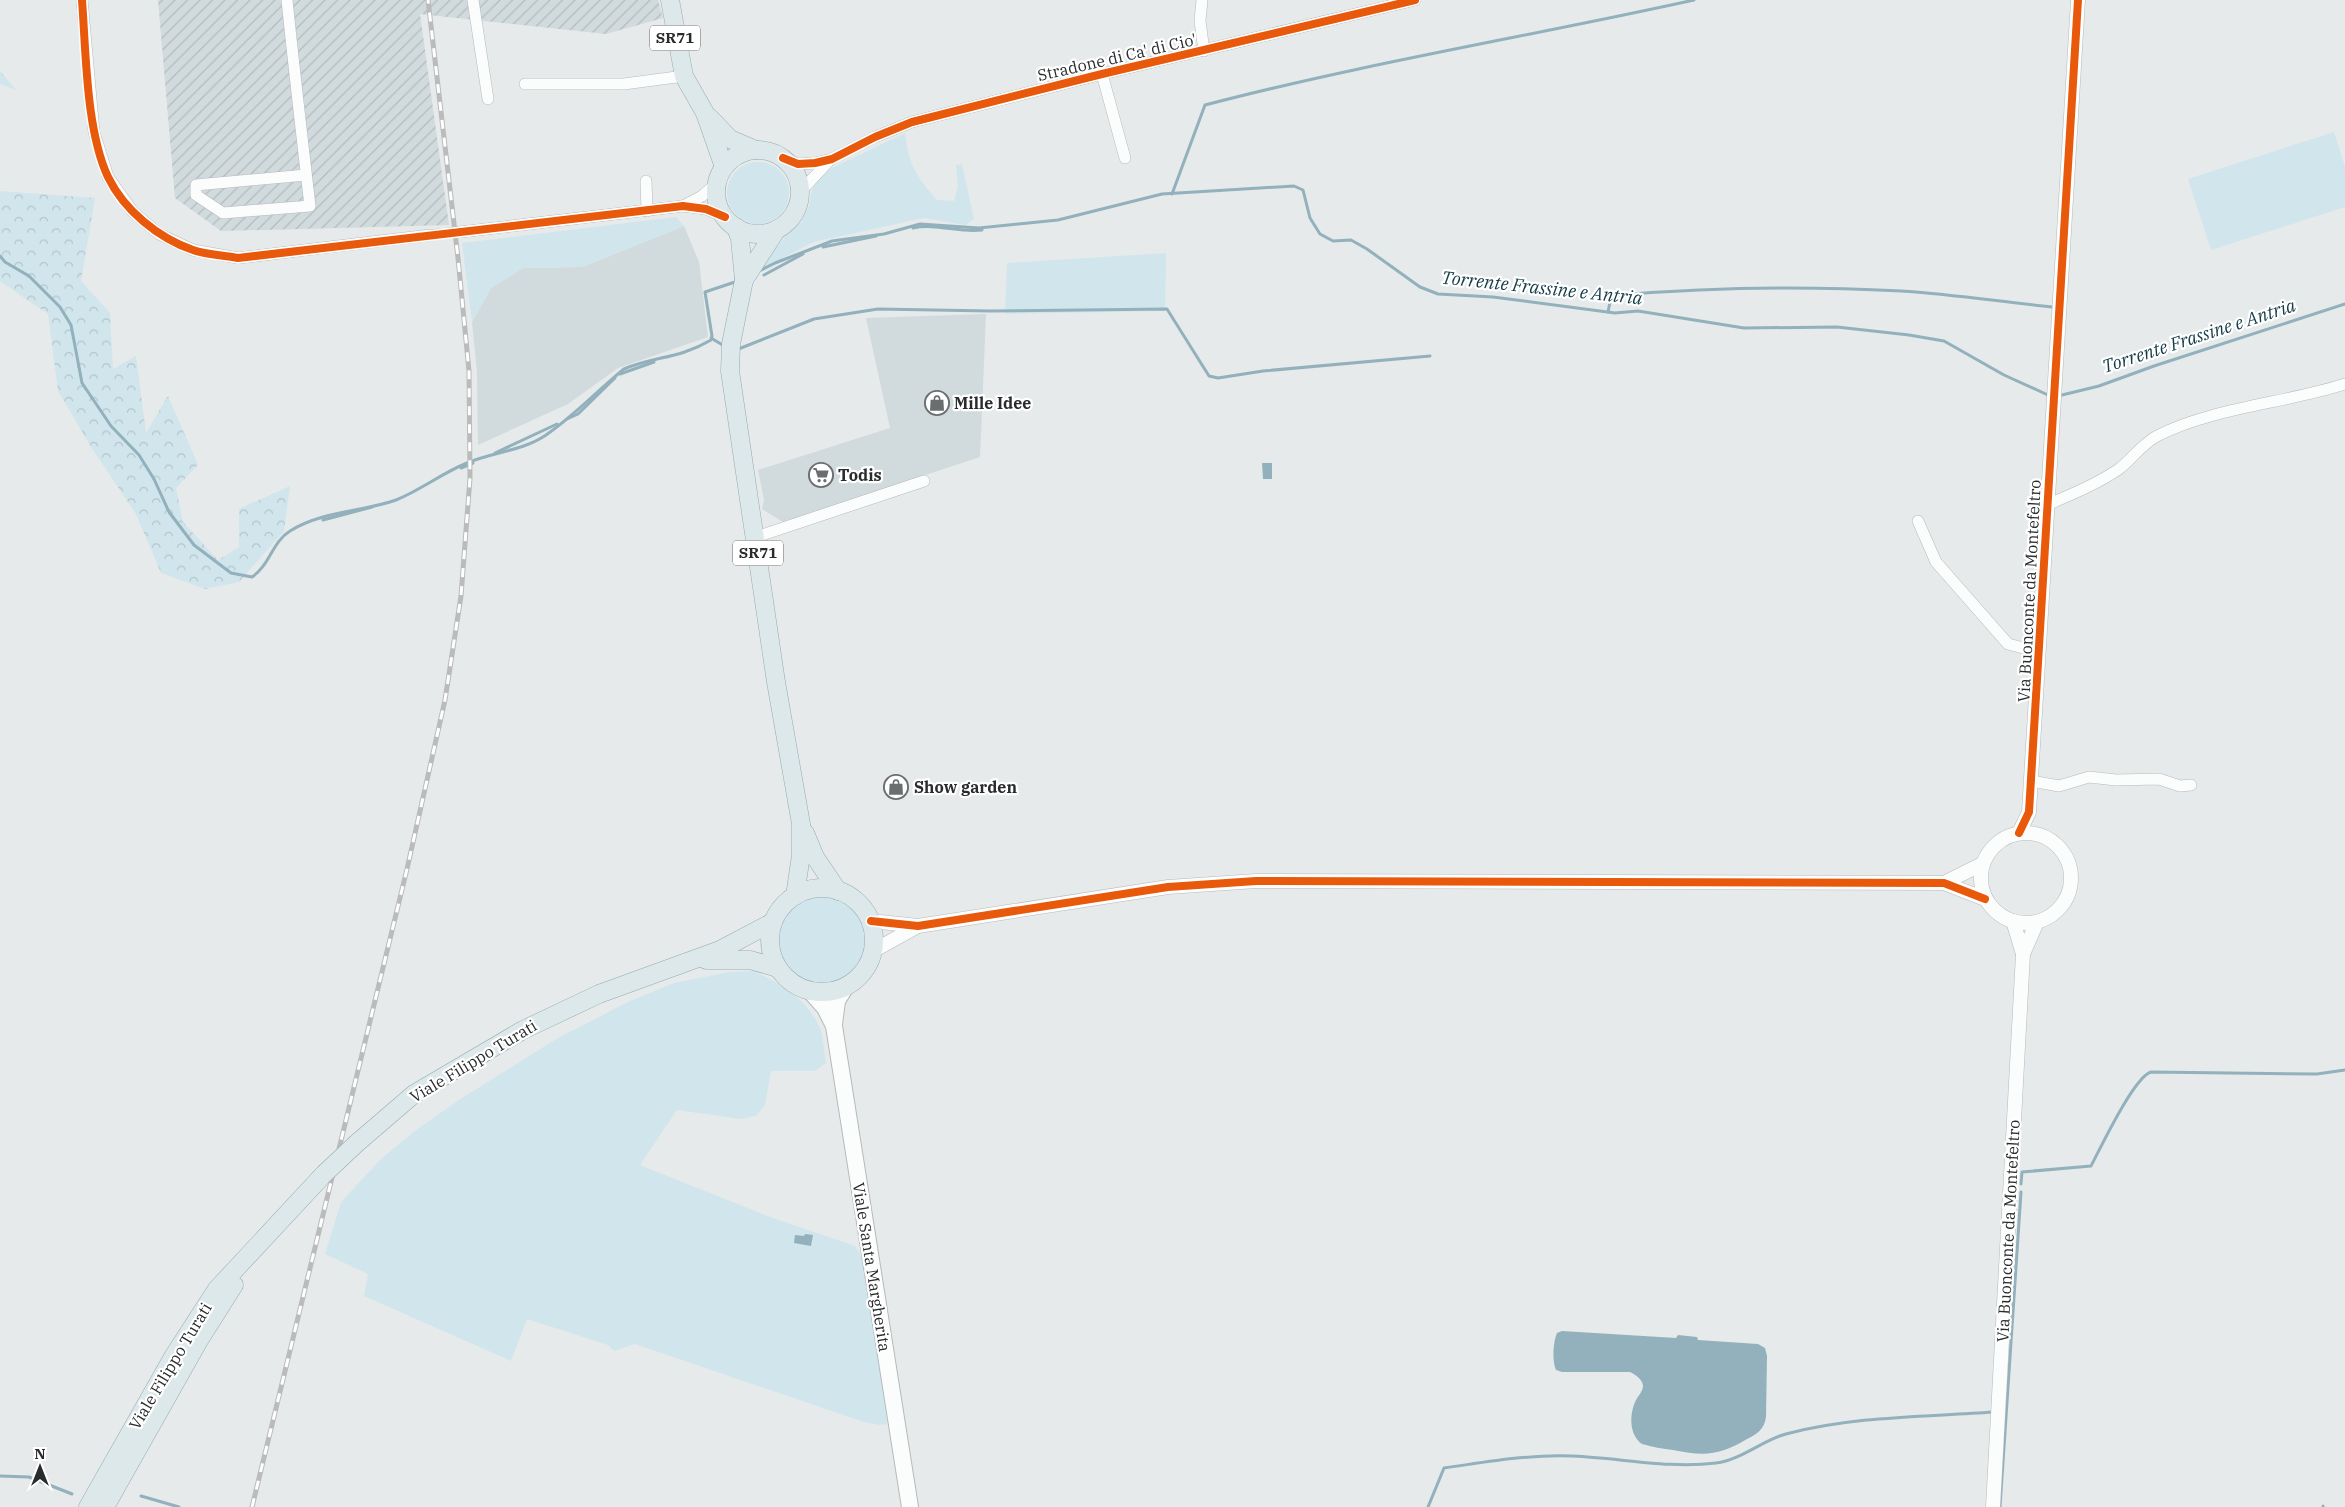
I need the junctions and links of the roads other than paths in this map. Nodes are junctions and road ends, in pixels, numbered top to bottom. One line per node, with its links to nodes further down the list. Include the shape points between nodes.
1 (82, 0): 27 (street, via 94,132 108,177 133,212 159,234 194,250 238,258)
2 (288, 0): 18 (street)
3 (473, 0): 12 (street)
4 (670, 0): 10 (main road, SR71)
5 (1202, 0): 8 (street, via 1200,21)
6 (1415, 0): 8 (street, Stradone di Ca' di Cio')
7 (2078, 0): 31 (street, Via Buonconte da Montefeltro)
8 (1204, 50): 9 (street, Stradone di Ca' di Cio')
9 (1102, 74): 16 (street); 17 (street, Stradone di Ca' di Cio', via 948,108 875,137)
10 (684, 76): 11 (street, via 624,84); 13 (main road, SR71)
11 (525, 84)
12 (488, 99)
13 (705, 113): 14 (main road, SR71, via 730,139); 19 (main road, SR71)
14 (756, 150): 15 (main road, SR71); 19 (main road, via 732,158)
15 (783, 158): 17 (street, via 798,164); 21 (main road, via 798,179)
16 (1125, 158)
17 (832, 159): 21 (street)
18 (306, 175): 18 (street, via 196,185 196,194 223,213 310,206)
19 (720, 175): 22 (street, via 702,196); 24 (main road, SR71, via 716,195 719,207)
20 (646, 181): 23 (street)
21 (800, 192): 25 (main road, SR71, via 794,214)
22 (683, 206): 23 (street); 24 (street, via 706,209)
23 (648, 211): 26 (street)
24 (730, 222): 25 (main road, via 749,233); 28 (main road, SR71, via 740,239)
25 (777, 229): 28 (main road, SR71)
26 (460, 232)
27 (430, 235)
28 (744, 280): 33 (main road, SR71, via 731,344 730,371)
29 (2345, 384): 31 (street, via 2185,425 2156,437 2103,480)
30 (924, 482): 33 (street)
31 (2048, 505): 34 (street, Via Buonconte da Montefeltro)
32 (1918, 521): 34 (street, via 1936,562 2008,644)
33 (756, 536): 38 (main road, SR71, via 776,682)
34 (2038, 652): 35 (street, Via Buonconte da Montefeltro)
35 (2031, 781): 36 (street, via 2059,786 2089,777 2159,779 2180,786); 37 (street, Via Buonconte da Montefeltro)
36 (2191, 785)
37 (2029, 812): 39 (street); 40 (street)
38 (801, 824): 43 (main road, SR71, via 815,857); 44 (main road, SR71, via 801,856)
39 (2019, 833): 40 (street); 41 (street, via 2001,839 1989,850)
40 (2038, 834): 49 (street, via 2057,844 2071,872 2070,890 2063,904 2052,915)
41 (1982, 864): 42 (street); 45 (street, via 1980,880)
42 (1944, 883): 45 (street); 50 (street, via 1256,881 1168,887)
43 (838, 891): 44 (main road, SR71, via 814,889); 46 (main road, SR71, via 858,902)
44 (794, 896): 48 (main road, via 781,908)
45 (1985, 899): 47 (street, via 1995,912)
46 (871, 921): 50 (street); 51 (main road, SR71, via 875,940)
47 (2013, 921): 49 (street); 52 (street)
48 (774, 922): 53 (main road, Viale Filippo Turati); 54 (main road, via 770,946)
49 (2037, 922): 52 (street)
50 (918, 926): 51 (street)
51 (873, 951): 55 (main road, SR71, via 864,971)
52 (2023, 954): 62 (street, Via Buonconte da Montefeltro)
53 (693, 961): 54 (main road, Viale Filippo Turati, via 742,960); 58 (main road, Viale Filippo Turati, bridge, via 599,994 523,1030 414,1094 324,1174)
54 (778, 968): 56 (main road, via 790,981)
55 (846, 986): 56 (main road, SR71, via 828,992); 57 (main road, Viale Santa Margherita, via 837,1001)
56 (810, 991): 57 (main road, Viale Santa Margherita, via 825,1008)
57 (834, 1026): 61 (main road, Viale Santa Margherita)
58 (266, 1234): 59 (main road, Viale Filippo Turati, via 217,1289 173,1357); 60 (main road, Viale Filippo Turati, via 198,1342)
59 (88, 1507)
60 (105, 1507)
61 (910, 1507)
62 (1993, 1507)

